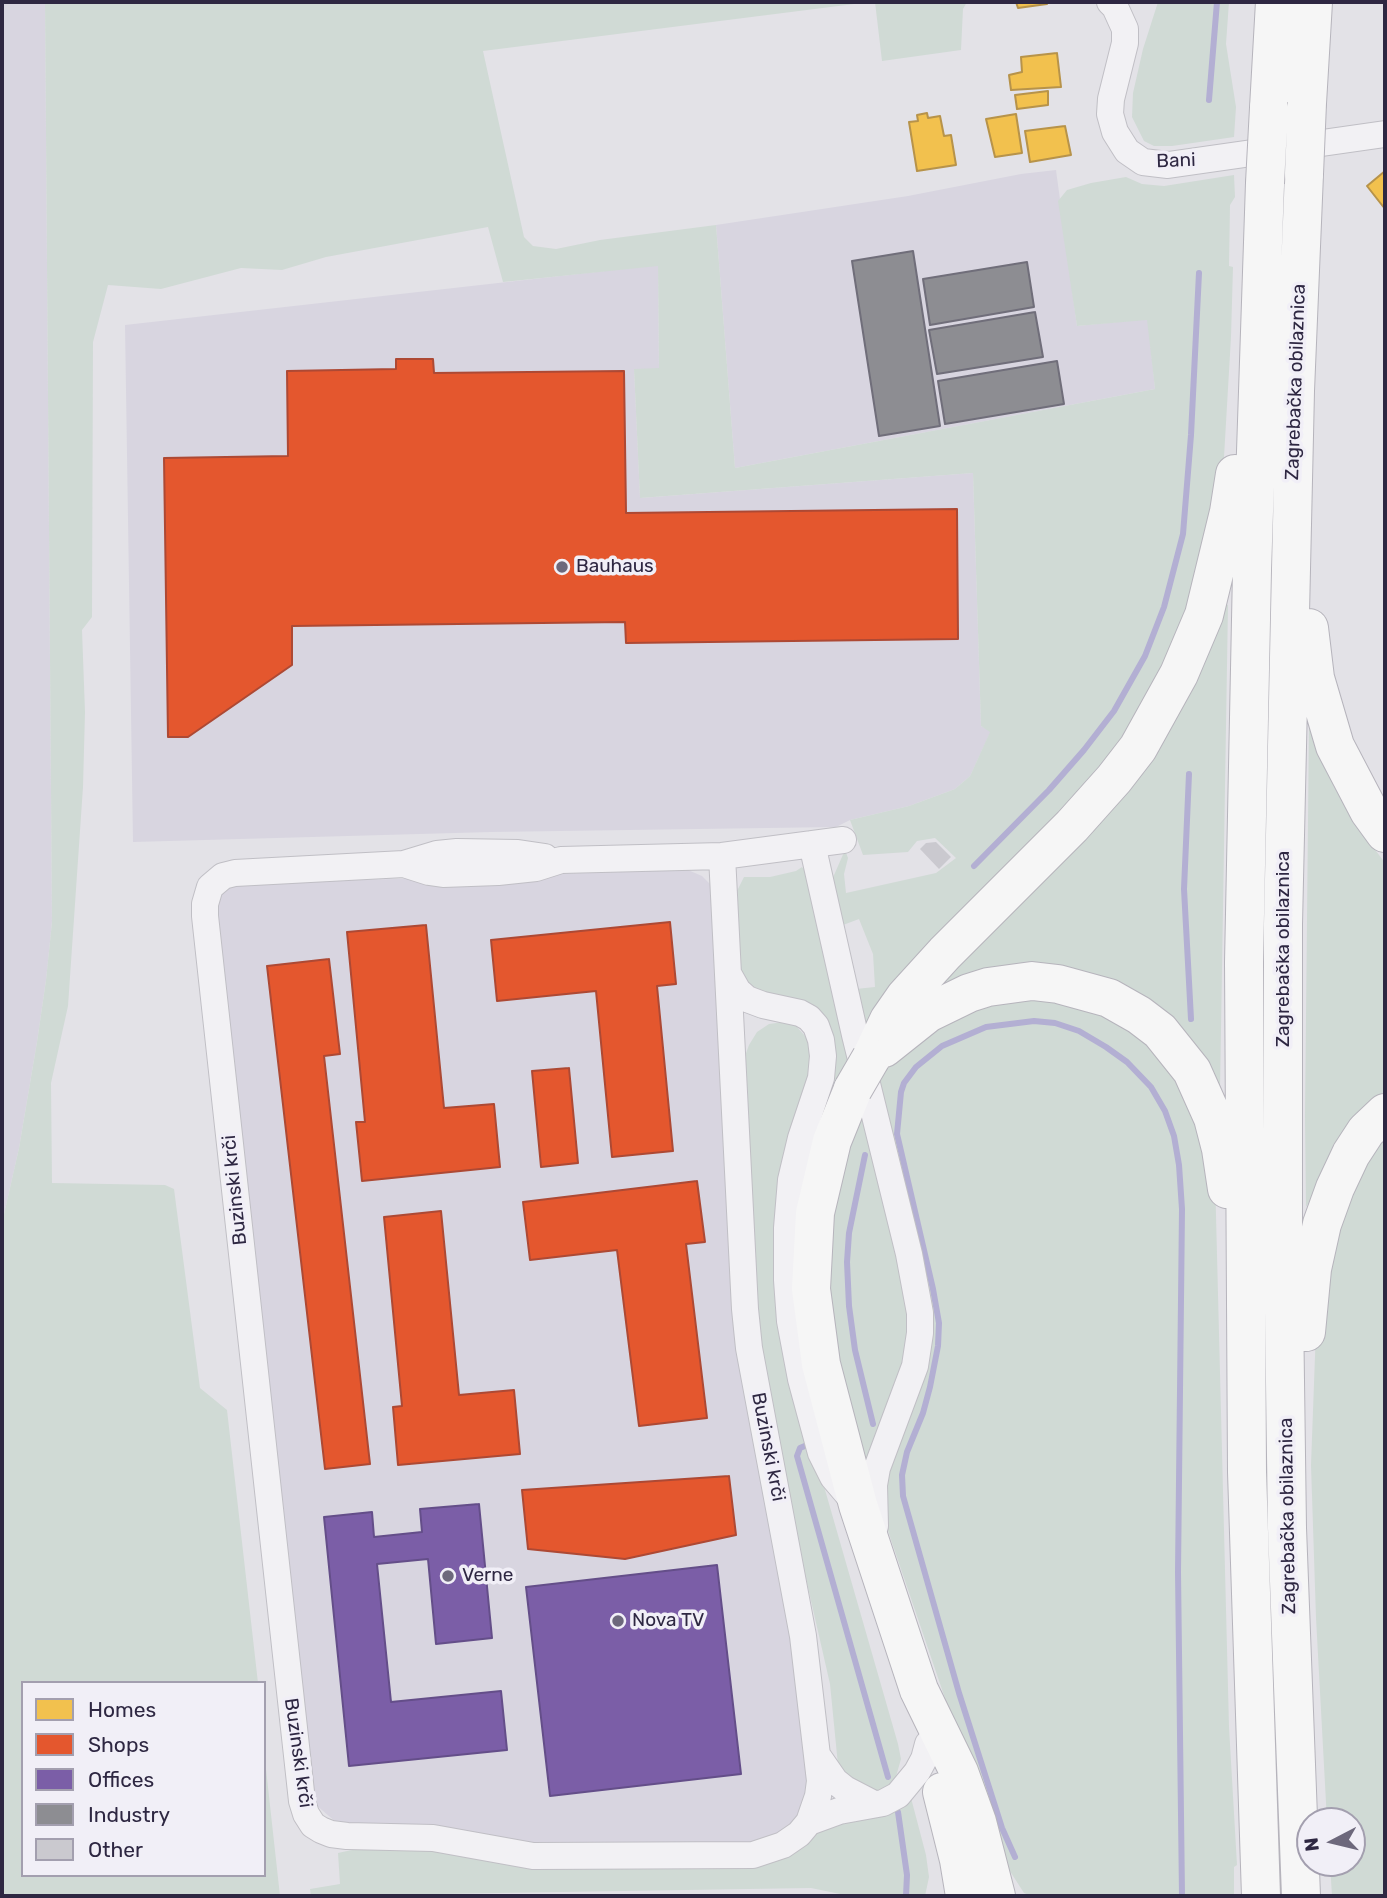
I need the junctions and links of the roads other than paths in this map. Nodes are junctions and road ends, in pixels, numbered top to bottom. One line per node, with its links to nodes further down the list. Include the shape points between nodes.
1 (1110, 2): 5 (street)
2 (1136, 2): 5 (street, Bani)
3 (1275, 2): 7 (highway, Zagrebačka obilaznica, bridge)
4 (1313, 2): 8 (highway, Zagrebačka obilaznica, bridge)
5 (1125, 29): 6 (street, Bani, via 1110,114 1127,151 1143,162 1168,165)
6 (1385, 134)
7 (1260, 302): 16 (highway, via 1241,365 1235,475 1227,525 1204,615 1179,674 1138,748 1114,779 905,997); 18 (highway, Zagrebačka obilaznica, via 1244,962)
8 (1295, 391): 9 (highway, via 1308,461 1307,610 1315,678 1340,757); 20 (highway, Zagrebačka obilaznica, via 1283,924)
9 (1385, 833)
10 (843, 840): 11 (street, Buzinski krči)
11 (813, 844): 12 (street, Buzinski krči); 21 (street, via 920,1313 915,1366 874,1485)
12 (722, 856): 13 (street, Buzinski krči); 26 (street, Buzinski krči, via 561,860 513,871 477,873 429,872 404,864 235,873 215,882 205,904 302,1801 313,1825 331,1834 433,1838 533,1856 753,1855 783,1845)
13 (729, 975): 14 (street, via 747,999); 15 (street, Buzinski krči)
14 (777, 1009): 15 (street, via 752,1024); 19 (street, via 809,1018 821,1040 821,1078 791,1180 787,1228 790,1321 821,1453 833,1477)
15 (733, 1055): 23 (street, Buzinski krči, via 749,1348 795,1589)
16 (862, 1073): 18 (highway, via 928,1013 988,987 1058,984 1109,998 1160,1031 1203,1092 1221,1149 1227,1192 1232,1428); 19 (highway, via 839,1121 825,1167 815,1213 811,1289 821,1364)
17 (1385, 1113): 20 (highway, via 1351,1154 1322,1224 1306,1316 1302,1479)
18 (1247, 1472): 29 (highway, Zagrebačka obilaznica)
19 (858, 1505): 21 (highway)
20 (1287, 1528): 28 (highway, Zagrebačka obilaznica)
21 (878, 1565): 22 (highway)
22 (919, 1690): 24 (highway); 27 (highway, via 959,1772)
23 (817, 1755): 25 (street, via 845,1790); 26 (street, Buzinski krči, via 820,1781)
24 (933, 1761): 25 (street, via 924,1759 906,1786 890,1799); 30 (highway); 31 (highway)
25 (872, 1803): 26 (street)
26 (809, 1822)
27 (984, 1848): 32 (highway); 33 (highway)
28 (1301, 1885)
29 (1260, 1886)
30 (938, 1896)
31 (965, 1896)
32 (996, 1896)
33 (1012, 1896)

